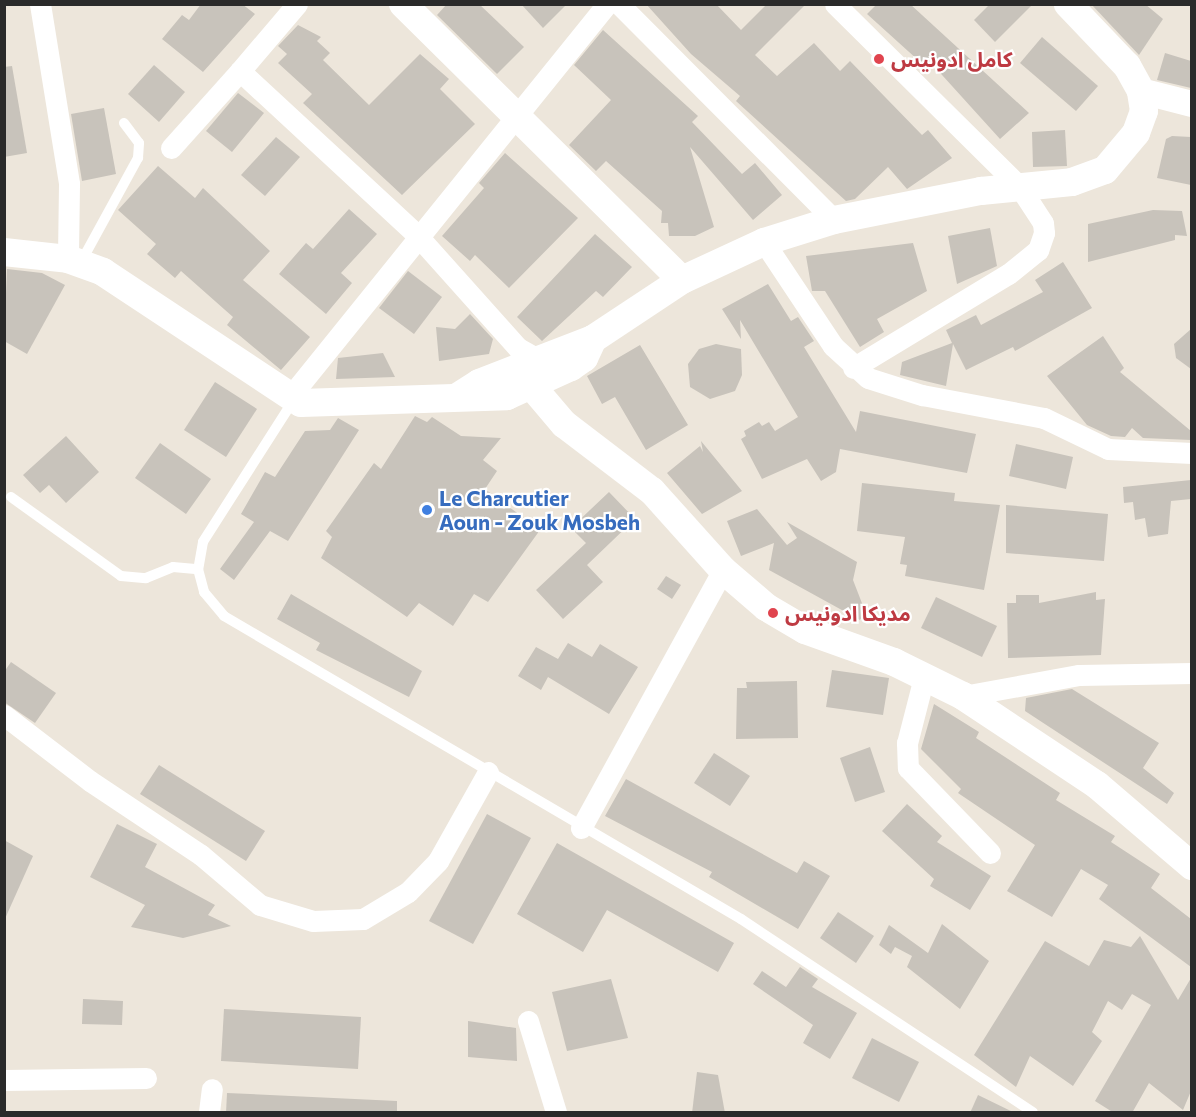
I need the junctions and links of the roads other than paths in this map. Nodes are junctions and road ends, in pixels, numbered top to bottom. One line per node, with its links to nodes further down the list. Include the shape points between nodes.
1 (40, 4): 19 (street, via 69,184)
2 (297, 4): 8 (street)
3 (403, 4): 11 (main road)
4 (607, 4): 11 (street)
5 (619, 4): 15 (street)
6 (836, 4): 14 (street)
7 (1068, 4): 9 (main road, via 1127,66)
8 (240, 71): 13 (street); 16 (street)
9 (1141, 91): 10 (street); 14 (main road, via 1144,111 1136,133 1105,170 1072,182)
10 (1191, 104)
11 (514, 116): 16 (street); 20 (main road)
12 (124, 123): 19 (lane, via 139,143 138,158)
13 (171, 148)
14 (1019, 186): 15 (main road); 21 (street, via 1043,223 1038,250)
15 (834, 220): 17 (main road)
16 (416, 234): 22 (street); 23 (street)
17 (764, 242): 20 (main road); 21 (street)
18 (4, 252): 19 (main road)
19 (75, 261): 23 (main road, via 165,309)
20 (682, 280): 22 (main road, via 593,339 584,358)
21 (853, 368): 24 (street, via 885,386 1044,418 1108,449)
22 (532, 369): 23 (main road, via 484,400 457,397 316,404); 27 (main road, via 582,436 652,490)
23 (291, 399): 26 (lane, via 203,542)
24 (1191, 453)
25 (12, 497): 26 (lane, via 121,576 146,578 173,567)
26 (198, 569): 32 (lane, via 204,592 224,616)
27 (723, 570): 29 (main road, via 786,620); 33 (street)
28 (1191, 673): 30 (street, via 1079,675)
29 (924, 676): 30 (main road); 34 (street, via 907,743 908,768)
30 (963, 696): 35 (main road, via 1097,785)
31 (4, 715): 32 (street, via 201,855 260,904 313,921 363,919 408,892 438,861)
32 (488, 772): 33 (lane)
33 (581, 828): 42 (lane, via 741,919)
34 (990, 853)
35 (1191, 866)
36 (528, 1021): 41 (street)
37 (146, 1078): 38 (street)
38 (4, 1080)
39 (212, 1089): 40 (street)
40 (209, 1113)
41 (556, 1113)
42 (1033, 1113)

